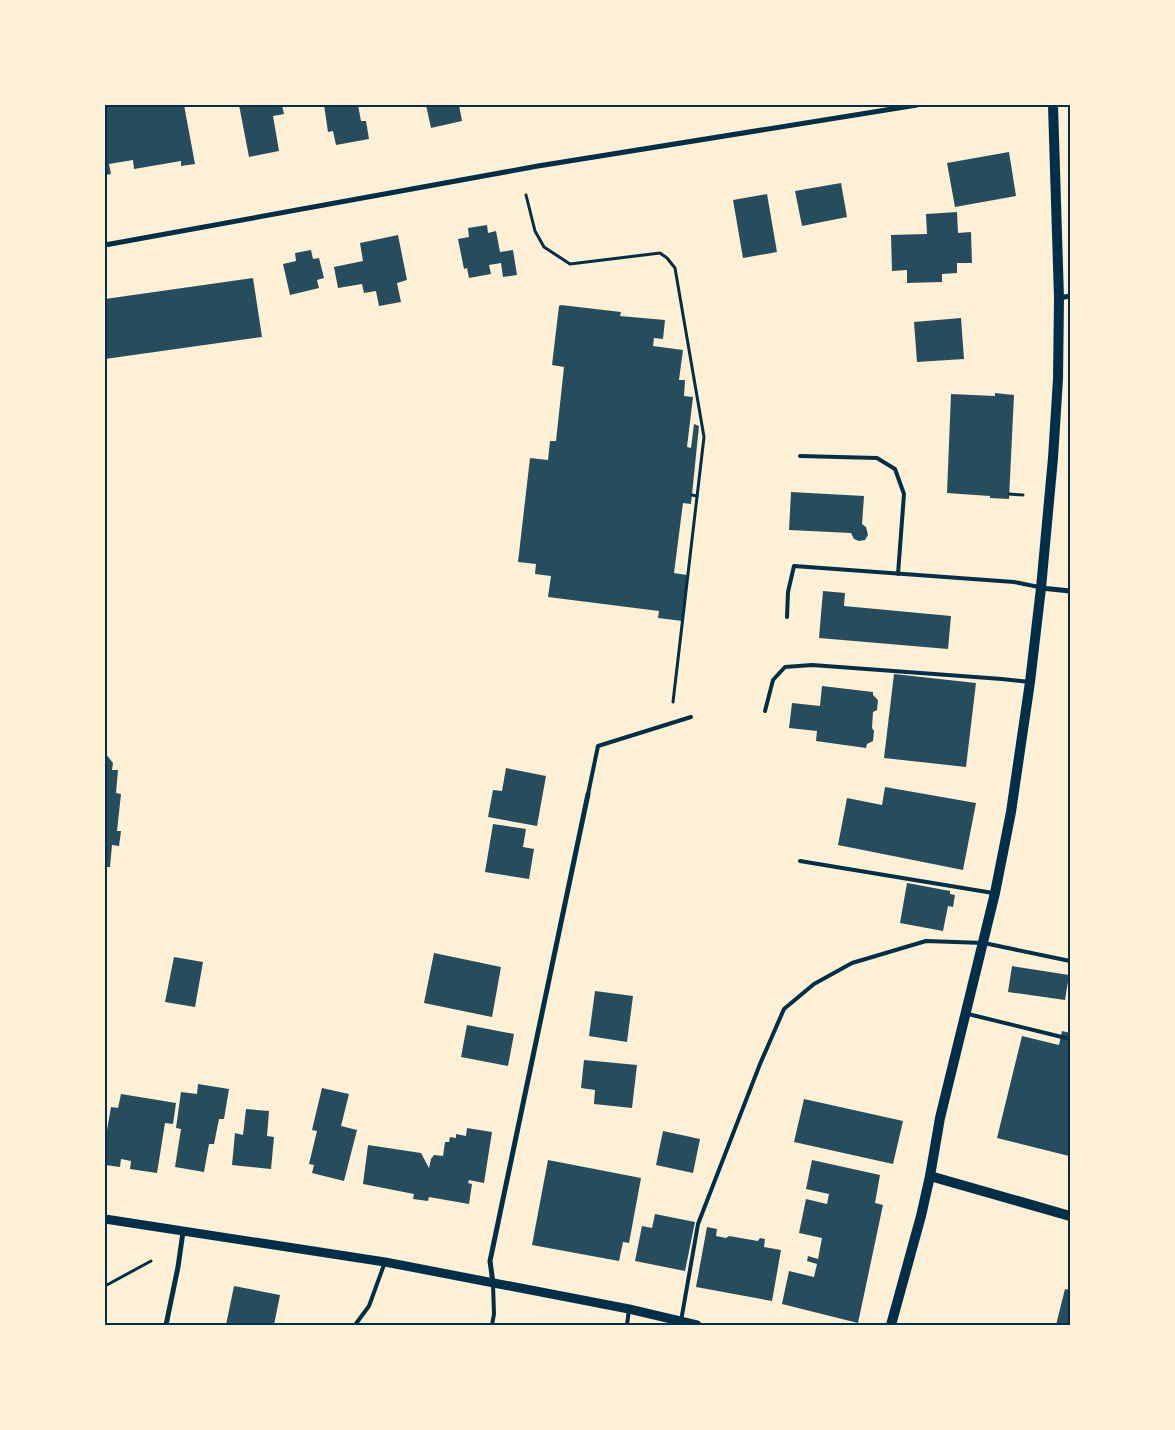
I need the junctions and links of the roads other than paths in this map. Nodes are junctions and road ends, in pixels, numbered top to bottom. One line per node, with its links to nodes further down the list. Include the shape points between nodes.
1 (917, 105): 3 (street, via 538,166)
2 (1053, 105): 5 (main road)
3 (105, 245)
4 (1070, 296): 5 (street)
5 (1059, 298): 8 (main road, via 1058,379)
6 (800, 456): 7 (lane, via 877,458 895,469 904,494)
7 (898, 574): 8 (lane, via 1014,582); 10 (lane, via 794,566)
8 (1041, 588): 9 (street); 11 (main road)
9 (1070, 591)
10 (787, 617)
11 (1030, 682): 12 (lane, via 812,665 785,667 773,680); 16 (main road, via 1011,812)
12 (765, 710)
13 (691, 717): 14 (lane, via 598,746)
14 (588, 794): 26 (street, via 490,1261)
15 (800, 861): 16 (lane)
16 (995, 893): 17 (main road)
17 (984, 943): 18 (lane); 19 (main road); 28 (lane, via 926,941 852,964 814,984 784,1009 698,1224)
18 (1070, 961)
19 (965, 1014): 20 (lane); 21 (main road)
20 (1070, 1038)
21 (930, 1176): 22 (main road); 34 (main road)
22 (1070, 1216)
23 (105, 1219): 24 (street)
24 (183, 1232): 25 (street); 29 (street)
25 (385, 1262): 26 (street); 30 (lane, via 369,1306)
26 (493, 1284): 27 (street); 31 (lane)
27 (629, 1309): 28 (street); 32 (lane)
28 (681, 1321): 33 (street)
29 (166, 1325)
30 (355, 1325)
31 (492, 1325)
32 (627, 1325)
33 (697, 1325)
34 (891, 1325)

